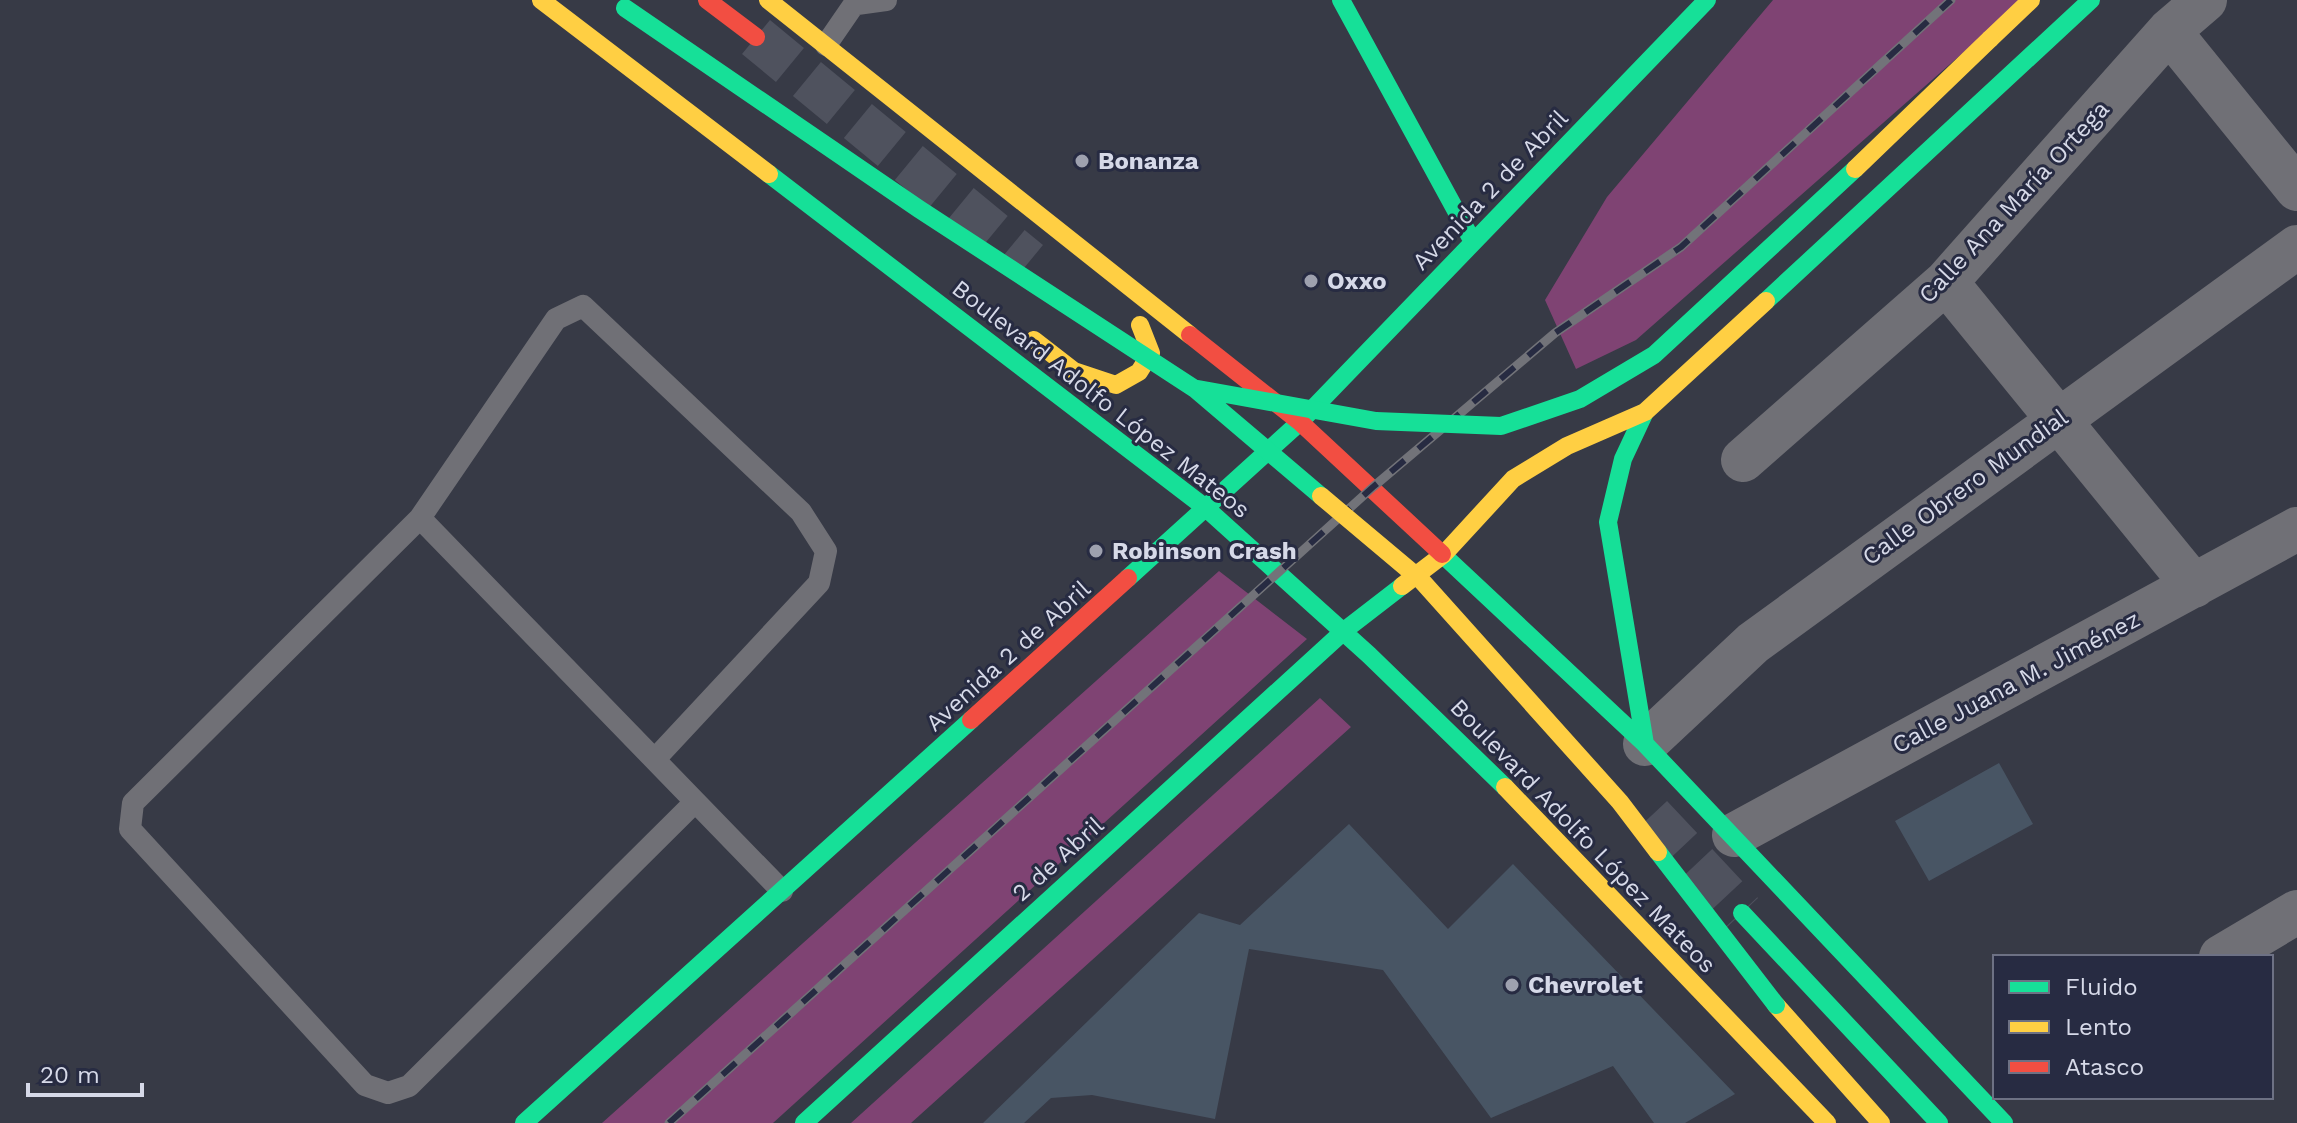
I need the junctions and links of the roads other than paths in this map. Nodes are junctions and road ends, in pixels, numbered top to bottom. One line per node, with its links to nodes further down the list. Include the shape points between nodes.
1 (541, 0): 16 (main road, Boulevard Adolfo López Mateos)
2 (707, 0): 13 (main road)
3 (768, 0): 14 (main road)
4 (886, 0): 10 (lane)
5 (1341, 0): 19 (main road)
6 (1707, 0): 19 (main road, Avenida 2 de Abril)
7 (2031, 0): 25 (main road, bridge, via 1654,355 1580,399 1501,426 1433,426)
8 (2091, 0): 26 (main road)
9 (2205, 0): 12 (street, Calle Ana María Ortega)
10 (857, 2): 14 (lane)
11 (619, 4): 25 (main road, Boulevard Adolfo López Mateos, bridge)
12 (2169, 31): 15 (street); 22 (street, Calle Ana María Ortega)
13 (756, 37)
14 (826, 45): 18 (main road)
15 (2297, 189)
16 (795, 195): 17 (main road); 30 (main road, Boulevard Adolfo López Mateos)
17 (836, 199)
18 (1051, 223): 21 (main road); 28 (main road)
19 (1473, 242): 28 (main road, Avenida 2 de Abril)
20 (2297, 247): 27 (street, Calle Obrero Mundial)
21 (1078, 271)
22 (1946, 282): 27 (street); 29 (street, Calle Ana María Ortega)
23 (1129, 316): 24 (main road, via 1139,324 1151,353 1139,372 1116,385 1074,371)
24 (1020, 330)
25 (1195, 389): 48 (main road, Boulevard Adolfo López Mateos, bridge, via 1421,580 1620,802 1776,1005)
26 (1645, 412): 33 (main road, 2 de Abril, via 1567,446 1513,479); 36 (main road, via 1623,459 1608,522)
27 (2058, 418): 34 (street); 36 (street, Calle Obrero Mundial, via 1753,643)
28 (1300, 422): 30 (main road, Avenida 2 de Abril); 33 (main road)
29 (1743, 460)
30 (1207, 509): 35 (main road, Boulevard Adolfo López Mateos); 40 (main road, Avenida 2 de Abril)
31 (420, 518): 37 (lane); 37 (lane, via 556,319 583,306 801,512 826,551 819,583); 38 (lane, via 133,803 130,829 365,1085 388,1093 409,1086)
32 (2297, 529): 34 (street, Calle Juana M. Jiménez)
33 (1444, 554): 35 (main road, 2 de Abril); 36 (main road)
34 (2194, 586): 39 (street, Calle Juana M. Jiménez)
35 (1345, 630): 46 (main road, 2 de Abril); 47 (main road, Boulevard Adolfo López Mateos, via 1570,852)
36 (1645, 744): 39 (main road)
37 (656, 758): 38 (lane)
38 (695, 802): 40 (lane)
39 (1734, 835): 44 (main road)
40 (782, 891): 45 (main road, Avenida 2 de Abril)
41 (2297, 912): 43 (street)
42 (1742, 913): 49 (main road)
43 (2224, 955)
44 (1994, 1103)
45 (524, 1123)
46 (804, 1123)
47 (1827, 1123)
48 (1881, 1123)
49 (1939, 1123)

